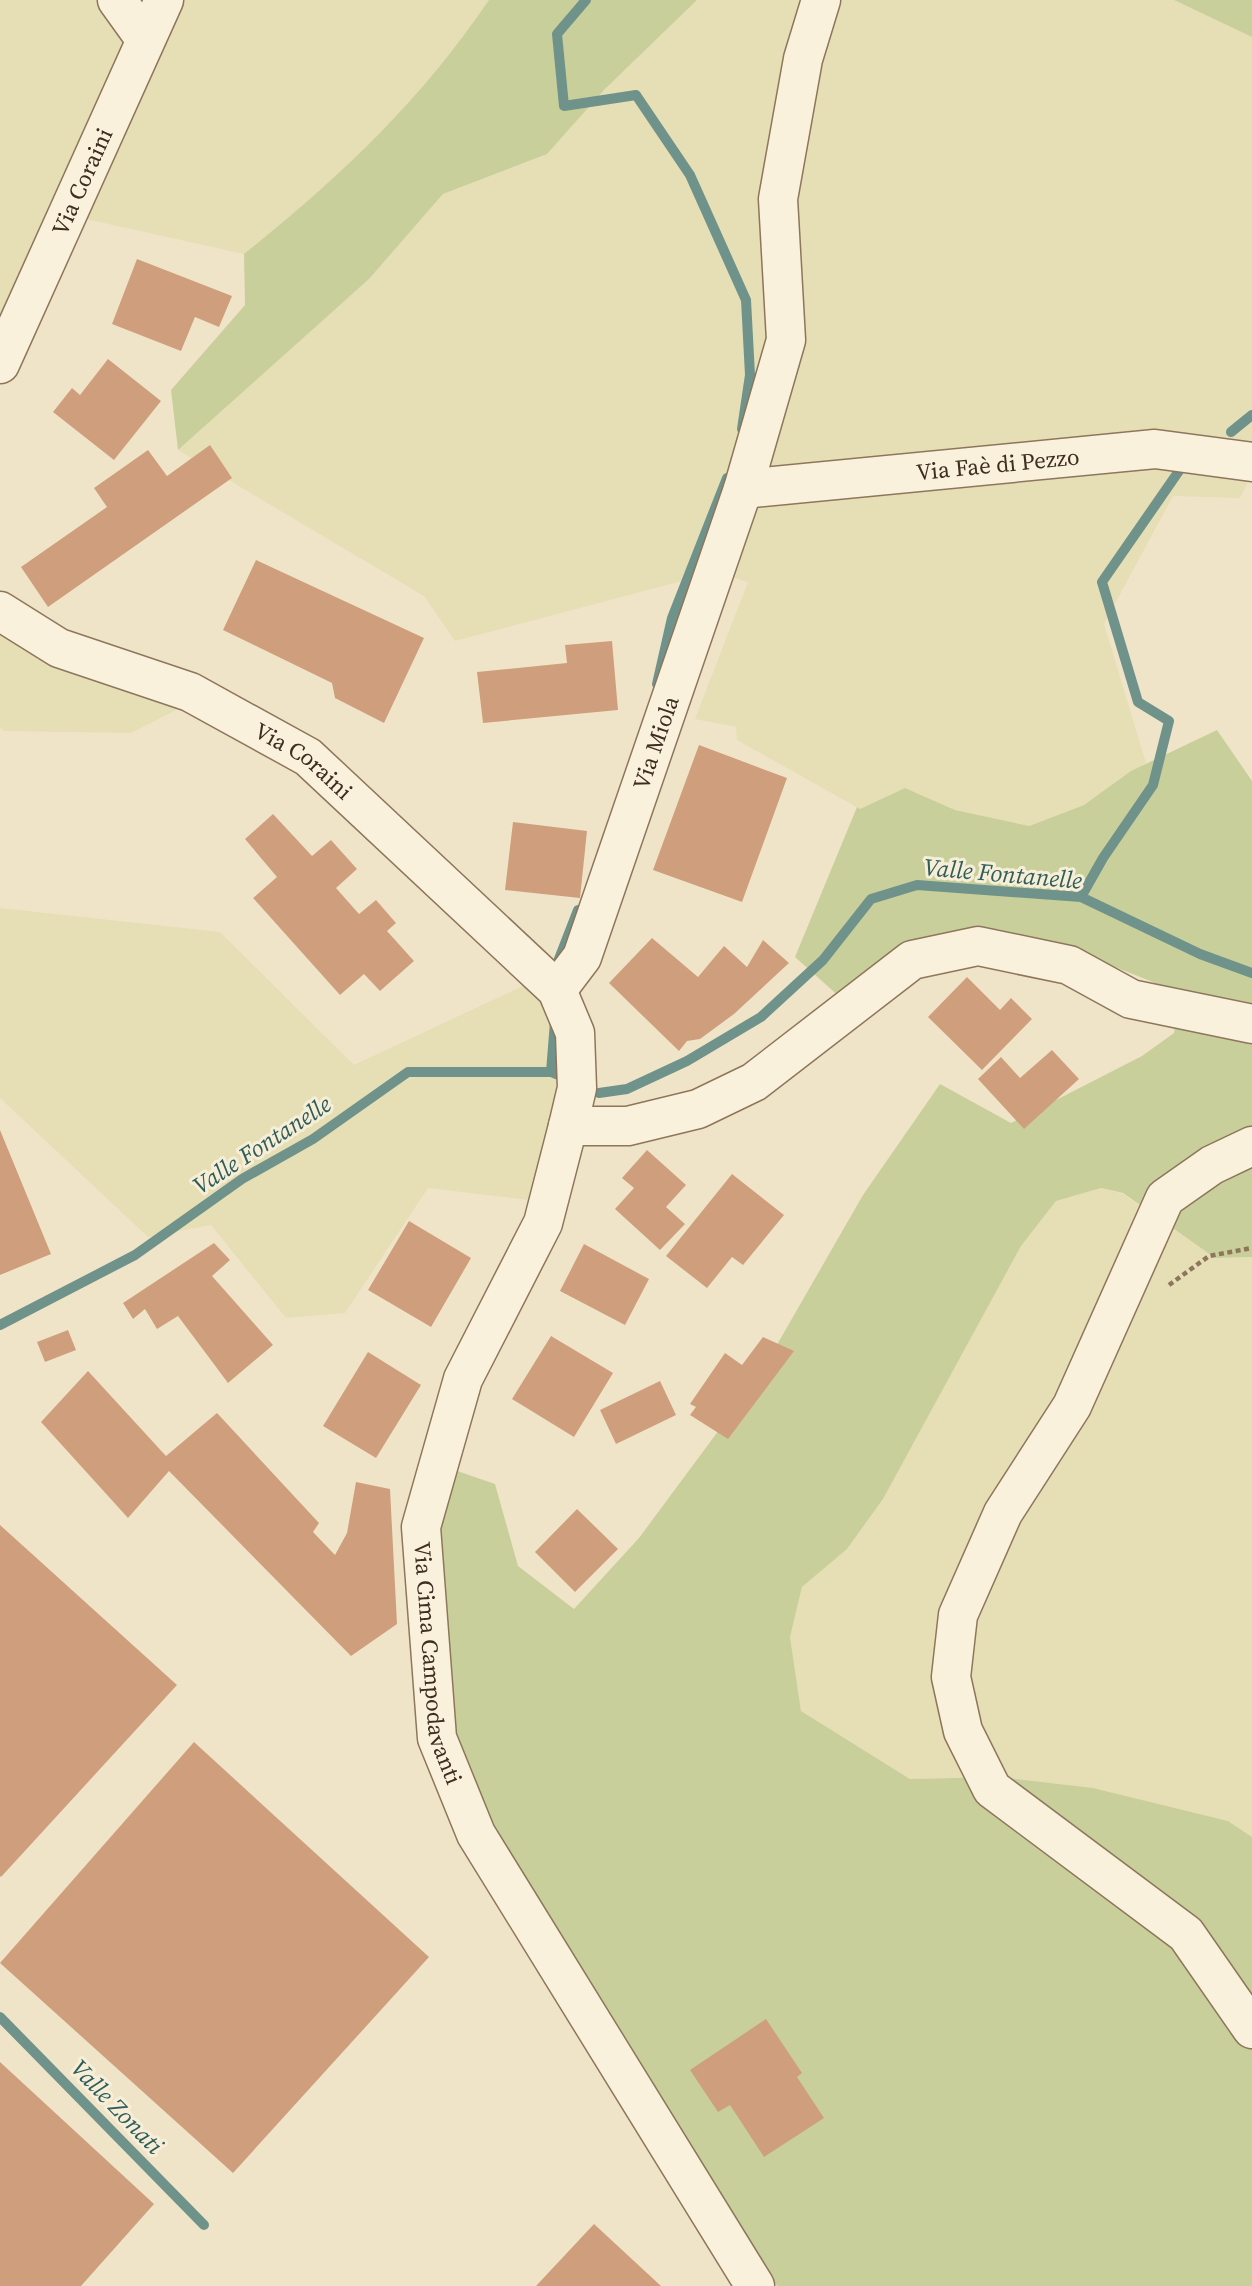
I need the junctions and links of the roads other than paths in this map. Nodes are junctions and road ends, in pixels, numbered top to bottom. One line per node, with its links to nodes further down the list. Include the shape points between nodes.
1 (117, 0): 4 (street)
2 (164, 0): 4 (street, Via Coraini)
3 (821, 0): 7 (street, Via Miola, via 803,59 778,199 786,340)
4 (145, 38): 5 (street, Via Coraini)
5 (0, 364)
6 (1252, 461): 7 (street, Via Faè di Pezzo, via 1155,449)
7 (743, 489): 9 (street, Via Miola, via 582,957)
8 (0, 611): 9 (street, Via Coraini, via 59,648 190,692 308,757)
9 (557, 990): 11 (street, Via Cima Campodavanti, via 575,1033 577,1088)
10 (1252, 1024): 11 (street, via 1131,999 1069,965 978,946 912,960 754,1082 698,1109 628,1125)
11 (568, 1126): 14 (street, Via Cima Campodavanti, via 543,1223 463,1379 421,1527 437,1738 476,1834)
12 (1252, 1146): 13 (street, via 1212,1165 1165,1198 1072,1406 1003,1513 958,1615 951,1677 963,1731 992,1789 1186,1934)
13 (1252, 2029)
14 (755, 2286)

